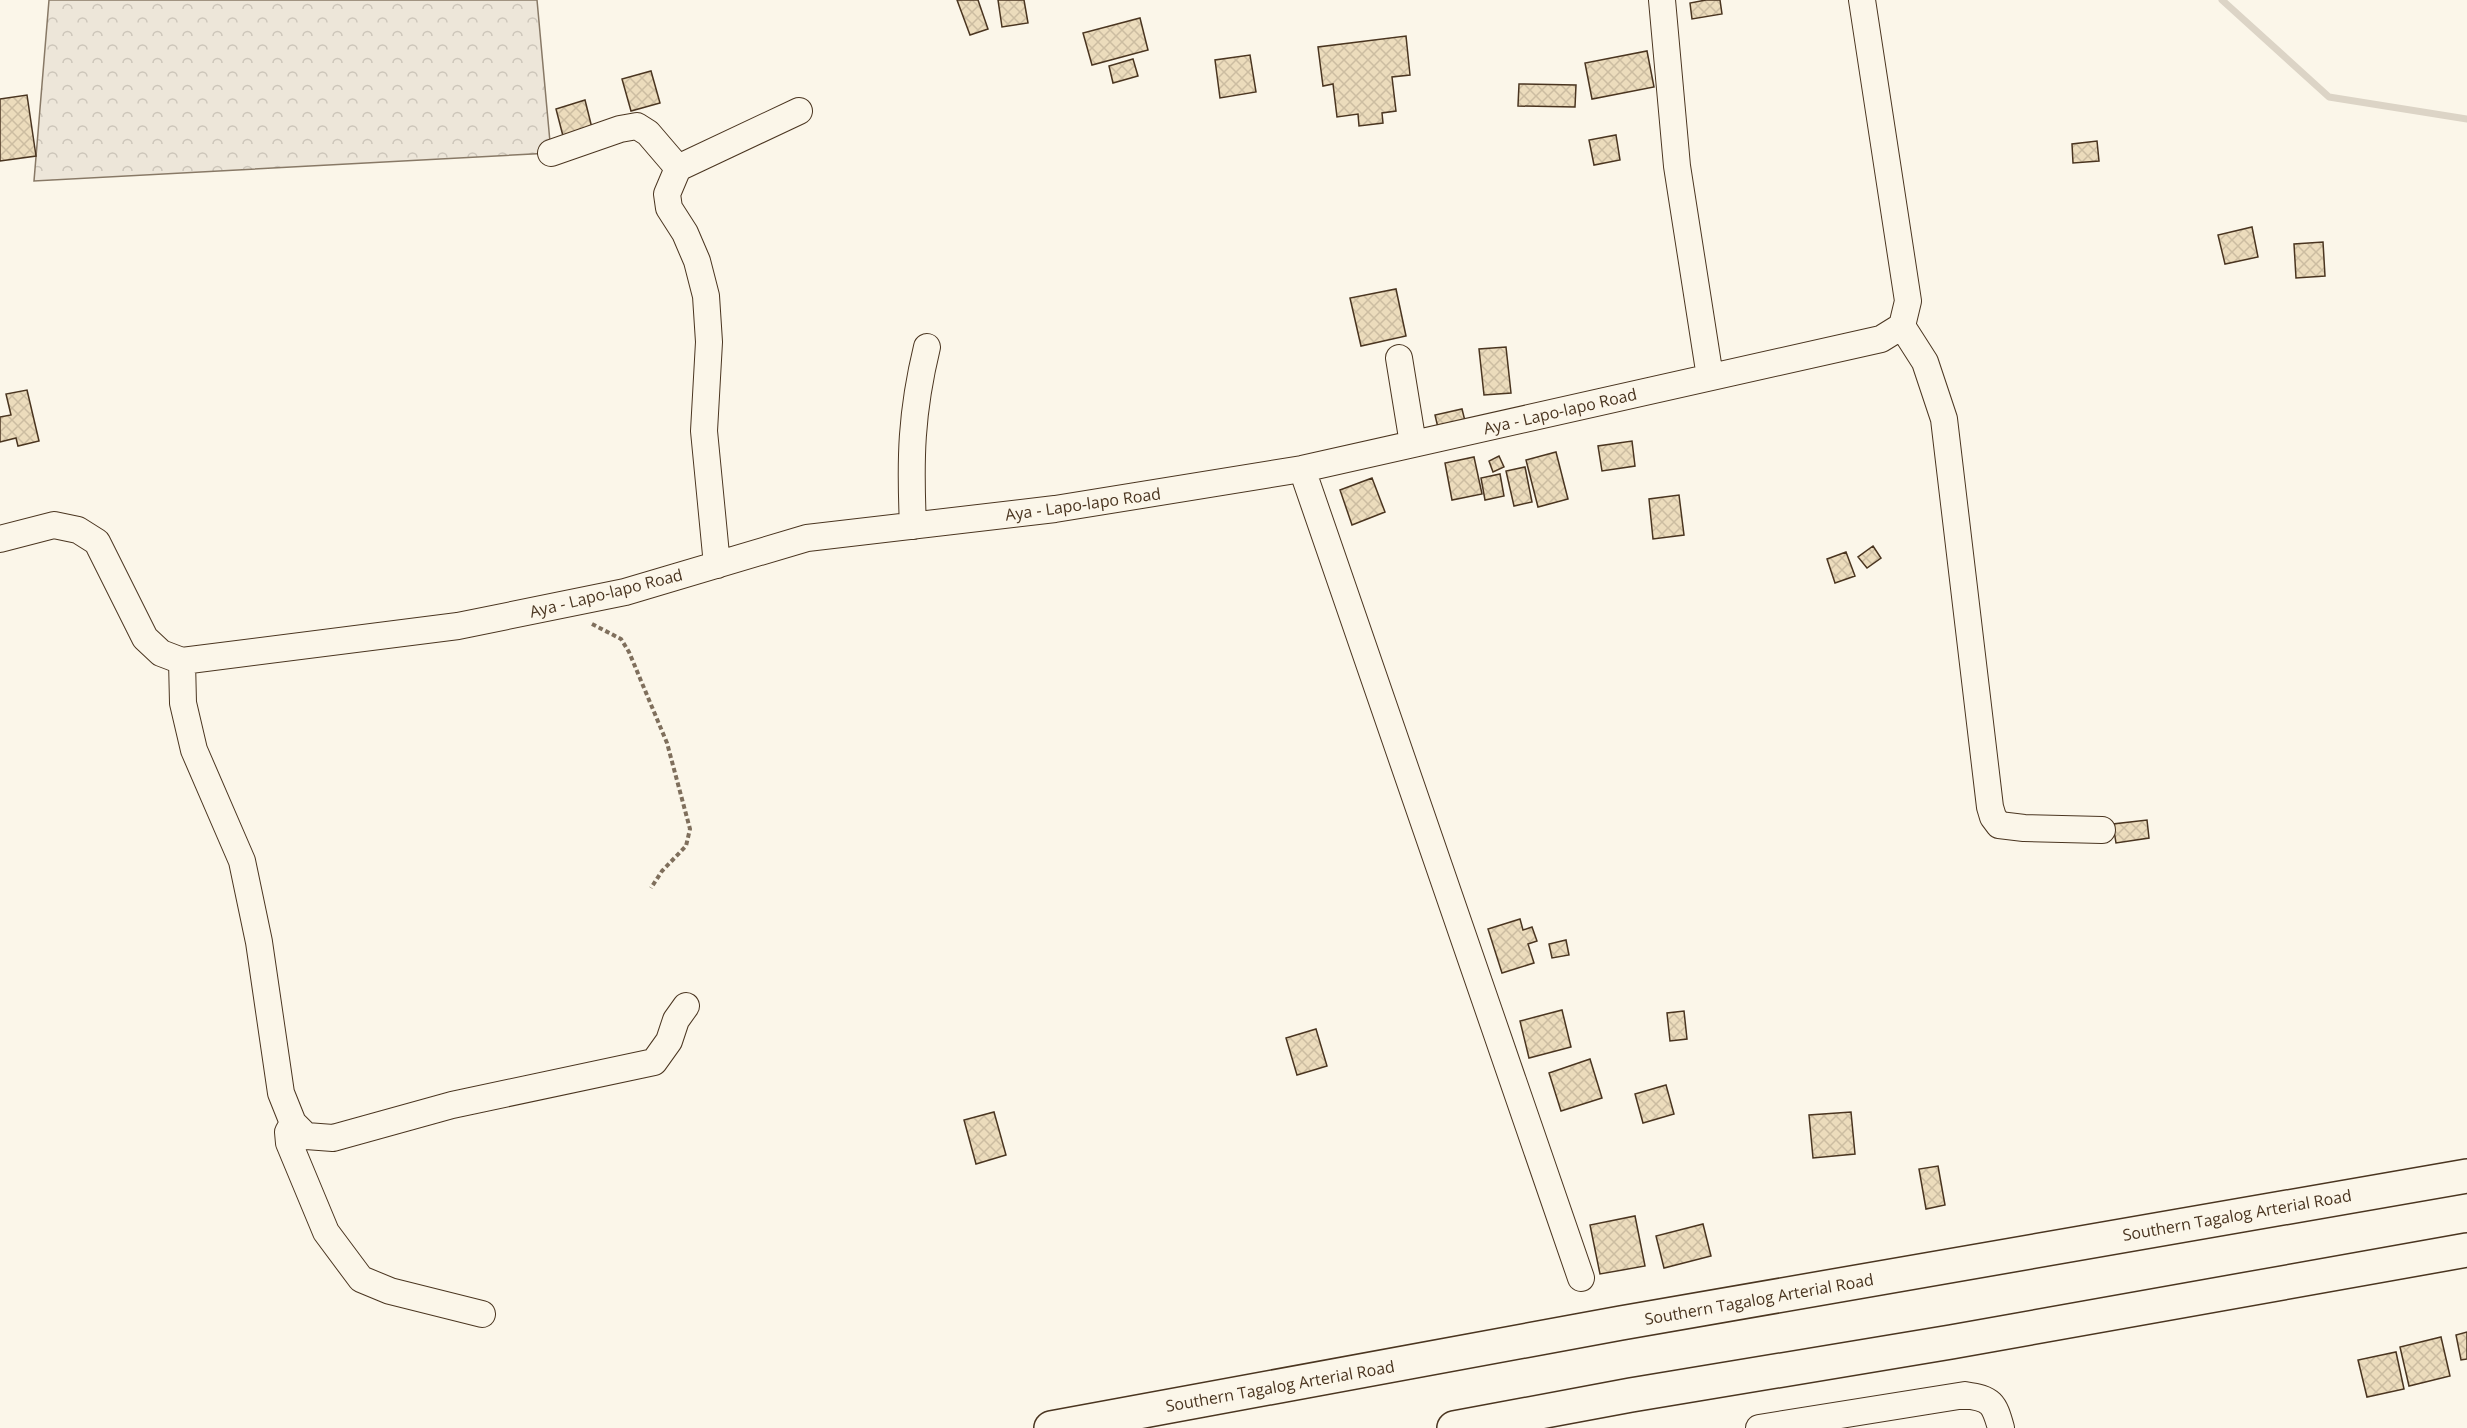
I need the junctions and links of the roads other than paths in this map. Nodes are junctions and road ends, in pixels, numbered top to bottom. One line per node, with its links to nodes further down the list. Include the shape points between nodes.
1 (1662, 0): 9 (street, via 1677,166)
2 (1862, 0): 6 (street, via 1908,301)
3 (799, 111): 5 (street)
4 (551, 153): 5 (street, via 637,126)
5 (678, 168): 14 (street, via 667,194 669,208 697,261 706,296 710,342 704,430)
6 (1902, 326): 9 (street, Aya - Lapo-lapo Road, via 1881,339); 16 (street, via 1925,362 1944,419 1993,818 1999,825 2024,828)
7 (927, 347): 12 (street, via 912,424)
8 (1399, 358): 10 (street)
9 (1710, 377): 10 (street, Aya - Lapo-lapo Road)
10 (1413, 444): 11 (street, Aya - Lapo-lapo Road)
11 (1302, 469): 12 (street, Aya - Lapo-lapo Road, via 1055,509); 21 (street)
12 (913, 526): 14 (street, Aya - Lapo-lapo Road, via 807,538)
13 (0, 539): 15 (street, via 54,525 78,530 97,542 145,638 161,653)
14 (717, 565): 15 (street, Aya - Lapo-lapo Road, via 625,592 458,626)
15 (182, 661): 18 (street, via 183,703 194,750 242,861 259,942 281,1093)
16 (2102, 830)
17 (686, 1006): 18 (street, via 654,1062 452,1105 333,1138 306,1136)
18 (293, 1123): 22 (street, via 288,1132 289,1143 326,1233 361,1279 390,1292)
19 (2467, 1176): 23 (highway, Southern Tagalog Arterial Road, via 1633,1321)
20 (2467, 1250): 24 (highway)
21 (1581, 1278)
22 (482, 1314)
23 (1051, 1428)
24 (1454, 1428)
25 (1759, 1428): 26 (street, via 1965,1395 1985,1398 1996,1408)
26 (2001, 1428)

